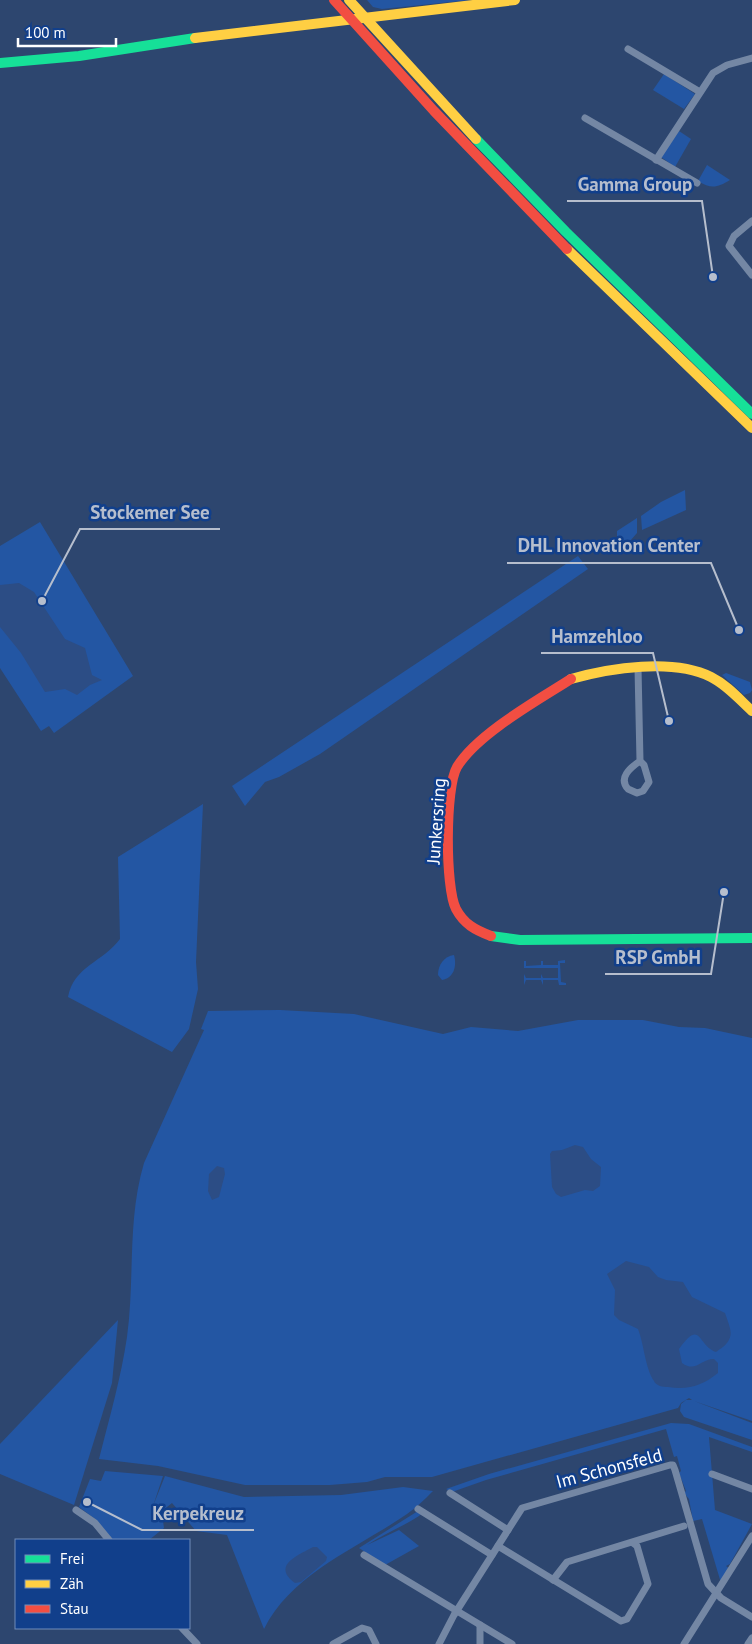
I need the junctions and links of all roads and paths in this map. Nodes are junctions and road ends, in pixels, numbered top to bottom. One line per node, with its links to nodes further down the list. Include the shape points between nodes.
1 (334, 0): 14 (main road, via 414,90 560,242)
2 (350, 0): 13 (main road, via 488,152)
3 (515, 0): 6 (main road, via 180,40 79,56)
4 (628, 49): 7 (street)
5 (752, 58): 7 (street, via 720,68)
6 (0, 62)
7 (700, 92): 9 (street)
8 (585, 118): 9 (street)
9 (656, 160): 10 (street)
10 (697, 183)
11 (752, 221): 12 (street, via 734,236 729,246)
12 (752, 275)
13 (752, 414)
14 (752, 428)
15 (638, 668): 16 (main road, Junkersring, via 684,669 705,674); 17 (street); 18 (main road, Junkersring, via 587,673 571,679 470,751 457,767 450,797 449,866 454,907 473,930 506,940)
16 (752, 711)
17 (640, 761): 17 (street, via 627,771 624,780 628,789 637,793 643,791 649,782)
18 (752, 938)
19 (712, 1474): 20 (street)
20 (752, 1489)
21 (450, 1494): 25 (street)
22 (418, 1509): 31 (street)
23 (76, 1510): 27 (street, via 95,1523)
24 (684, 1526): 28 (street)
25 (508, 1530): 29 (street, Im Schonsfeld); 33 (street, Im Schonsfeld, via 525,1506 673,1465 708,1584)
26 (752, 1536): 33 (street)
27 (109, 1539)
28 (633, 1543): 32 (street, via 565,1563); 32 (street, via 637,1546 648,1584 625,1620 617,1621)
29 (498, 1546): 31 (street, Im Schonsfeld); 32 (street)
30 (364, 1555): 34 (street)
31 (492, 1555): 34 (street, Im Schonsfeld)
32 (553, 1580)
33 (715, 1593): 35 (street); 45 (street)
34 (457, 1611): 36 (street); 42 (street, Im Schonsfeld)
35 (752, 1617)
36 (480, 1625): 43 (street); 44 (street)
37 (183, 1629): 39 (street)
38 (752, 1638): 46 (street)
39 (197, 1644)
40 (333, 1644): 41 (street, via 362,1628 369,1630)
41 (376, 1644)
42 (439, 1644)
43 (480, 1644)
44 (512, 1644)
45 (684, 1644)
46 (748, 1644)

